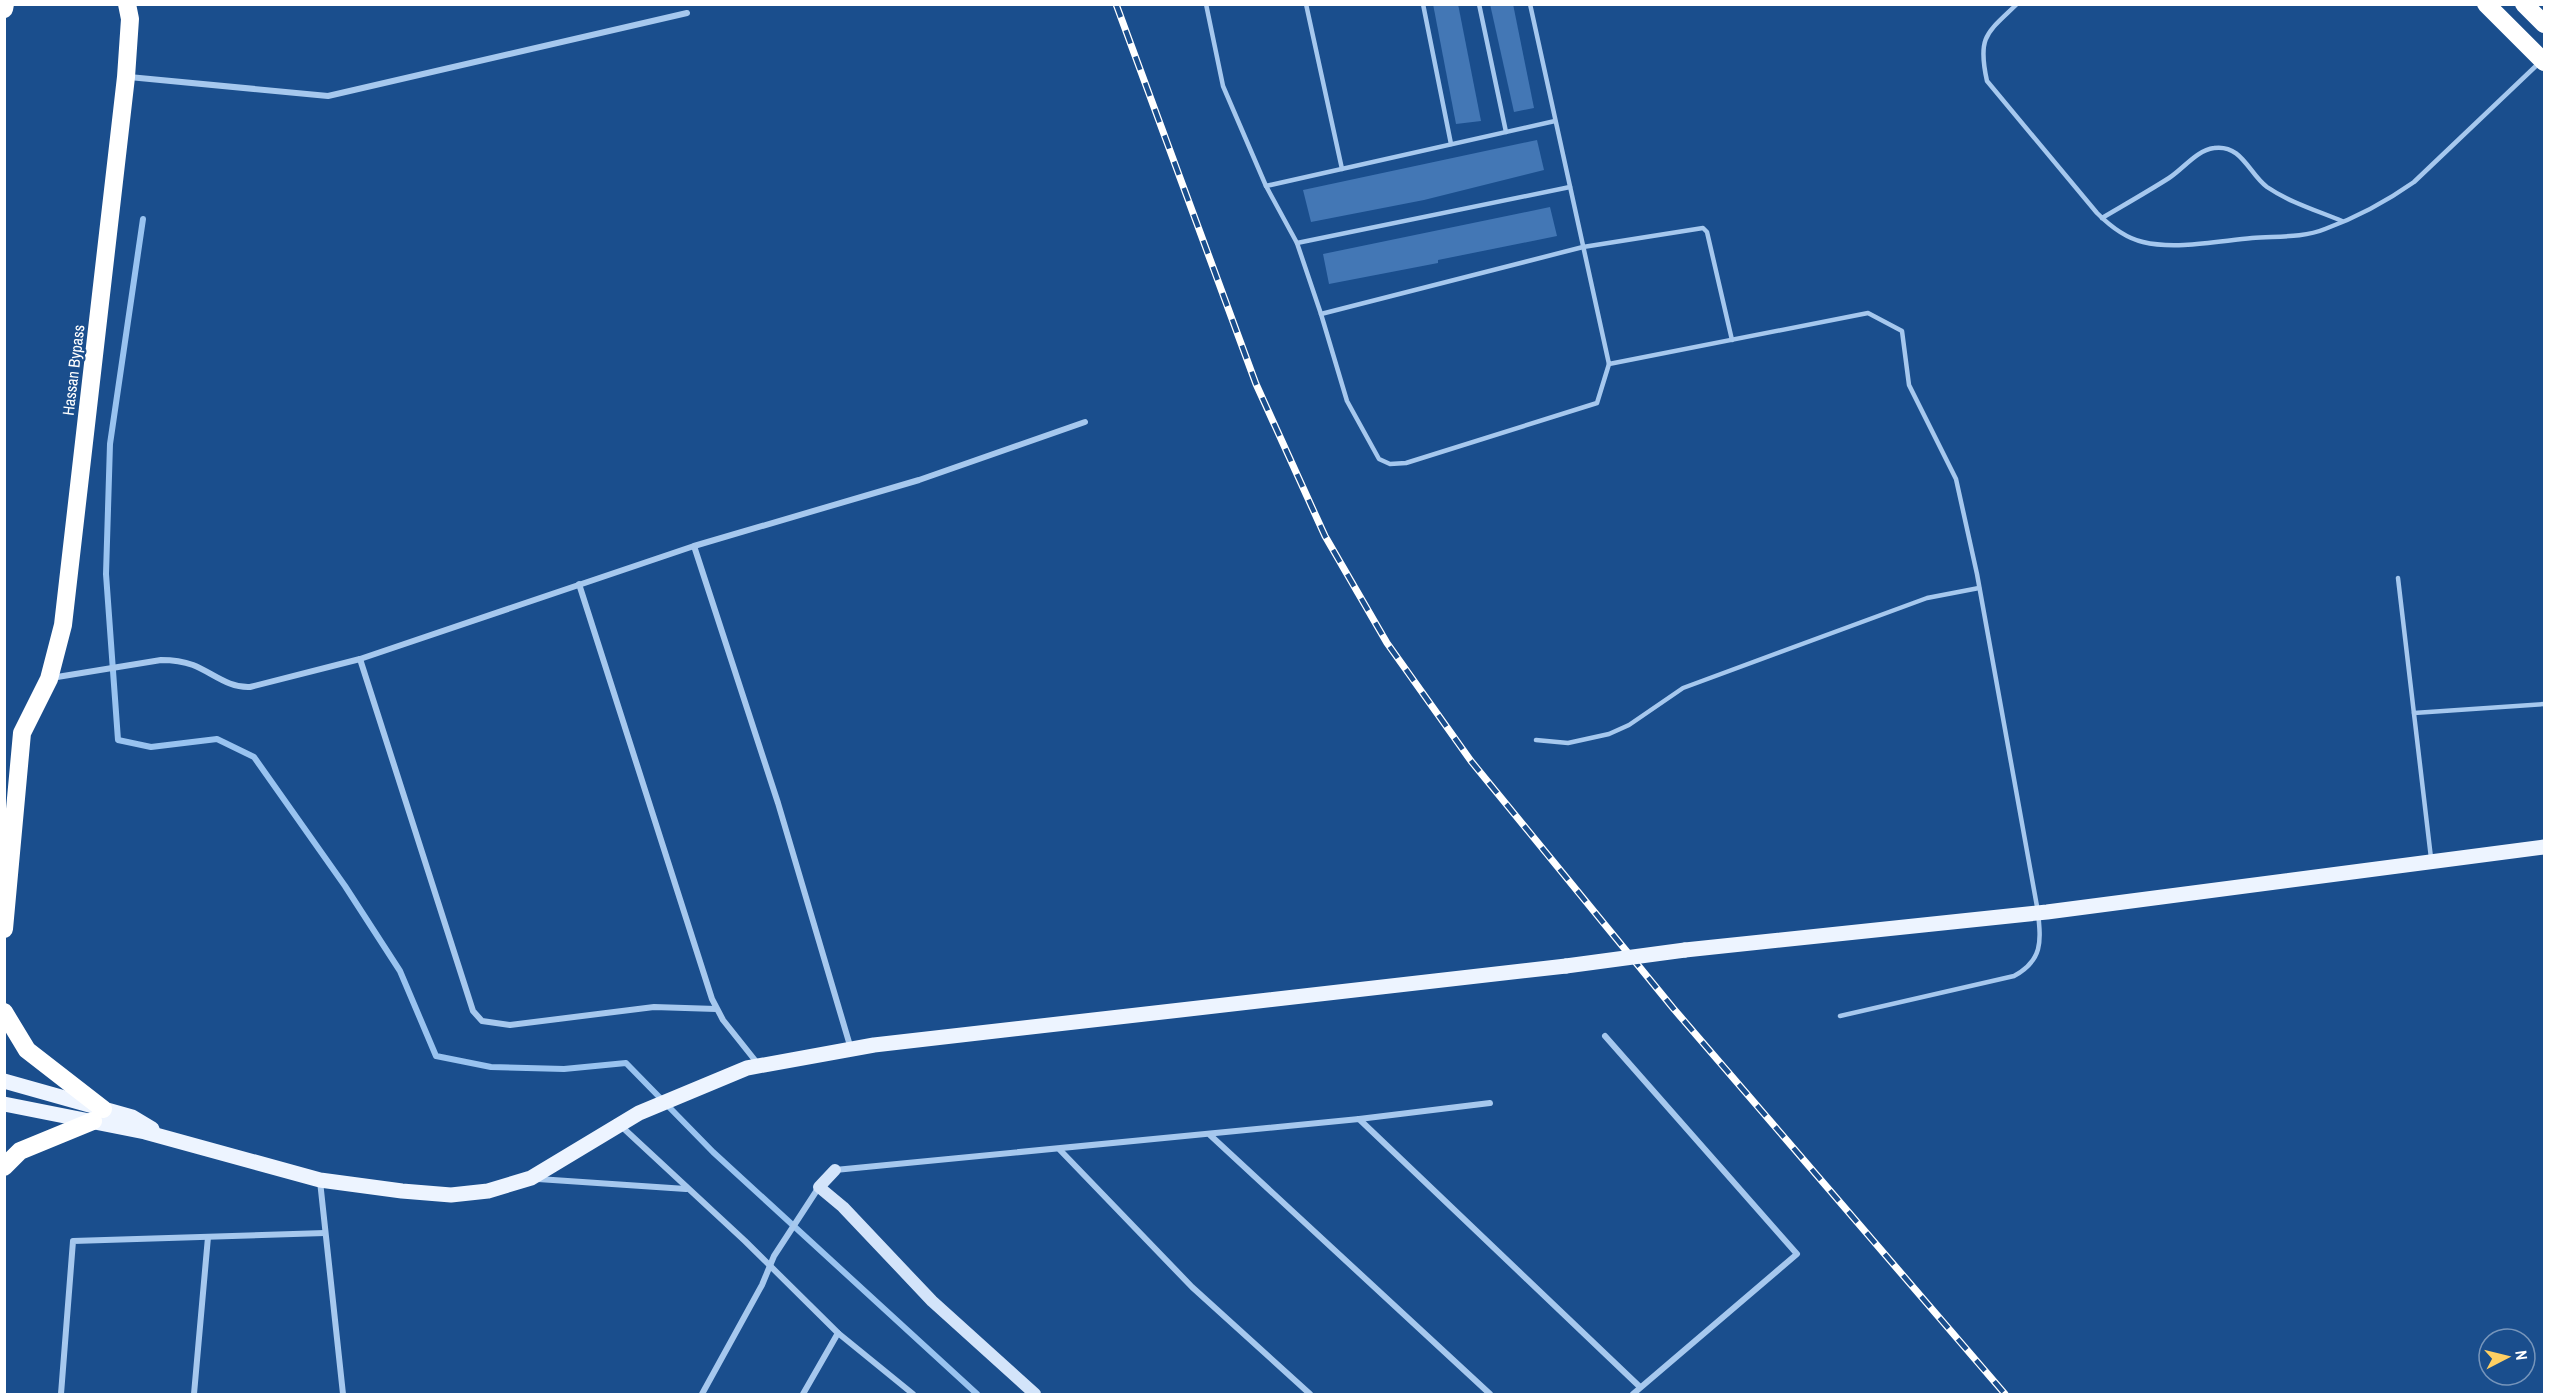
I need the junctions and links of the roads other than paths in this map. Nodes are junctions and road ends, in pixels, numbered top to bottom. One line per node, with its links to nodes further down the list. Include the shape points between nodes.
1 (5, 4): 11 (highway)
2 (127, 4): 15 (highway, Hassan Bypass, via 130,19)
3 (1206, 4): 20 (lane, via 1223,86)
4 (1306, 4): 19 (lane)
5 (1423, 4): 18 (lane)
6 (1479, 4): 17 (lane)
7 (1530, 4): 16 (lane)
8 (2017, 4): 22 (lane, via 1983,40 1988,81)
9 (2486, 4): 14 (highway)
10 (2524, 4): 13 (highway)
11 (4, 9)
12 (687, 13): 15 (street, via 328,96)
13 (2544, 24)
14 (2543, 61): 23 (lane, via 2427,171 2394,196)
15 (126, 77): 35 (highway, Hassan Bypass, via 63,625)
16 (1555, 121): 17 (lane); 21 (lane)
17 (1506, 132): 18 (lane)
18 (1451, 144): 19 (lane)
19 (1342, 169): 20 (lane)
20 (1266, 186): 24 (lane)
21 (1570, 186): 24 (lane); 25 (lane)
22 (2102, 218): 23 (lane, via 2131,239 2172,244 2313,233); 23 (lane, via 2214,148 2240,155 2267,187)
23 (2342, 221)
24 (1297, 243): 26 (lane)
25 (1583, 246): 26 (lane); 27 (lane, via 1704,229); 28 (lane)
26 (1321, 314): 28 (lane, via 1347,401 1379,459 1390,464 1406,463 1597,403)
27 (1732, 340): 28 (lane); 33 (lane, via 1868,313 1902,331 1909,385 1956,479)
28 (1609, 364)
29 (1085, 422): 30 (street, via 919,480)
30 (694, 546): 32 (street); 47 (street, via 778,803)
31 (2398, 578): 37 (lane)
32 (579, 584): 34 (street); 43 (street)
33 (1979, 588): 38 (lane, via 1927,598 1683,688 1609,734 1568,742); 41 (lane)
34 (360, 659): 35 (street, via 241,688 178,660); 43 (street, via 473,1011 482,1021 510,1025 654,1007)
35 (49, 679): 42 (highway, Hassan Bypass, via 22,733)
36 (2544, 704): 37 (lane)
37 (2414, 713): 40 (lane)
38 (1536, 740)
39 (2544, 847): 40 (main road)
40 (2432, 861): 41 (main road)
41 (2038, 912): 45 (lane, via 2037,955 2014,976); 47 (main road, bridge)
42 (4, 928)
43 (716, 1009): 48 (street)
44 (4, 1012): 52 (highway, via 27,1050)
45 (1840, 1016)
46 (1605, 1036): 67 (street, via 1797,1254)
47 (851, 1049): 48 (main road)
48 (753, 1067): 54 (main road, via 639,1113)
49 (4, 1081): 52 (main road)
50 (1490, 1103): 53 (street)
51 (4, 1104): 52 (main road)
52 (98, 1115): 57 (highway, via 20,1151); 60 (main road, via 132,1117 167,1138)
53 (1359, 1119): 55 (street); 67 (street)
54 (621, 1126): 59 (main road); 62 (street)
55 (1210, 1135): 56 (street); 76 (street)
56 (1060, 1150): 58 (street); 75 (street, via 1192,1287)
57 (4, 1167)
58 (835, 1170): 61 (street)
59 (531, 1178): 60 (main road, via 488,1191 451,1195); 62 (street)
60 (320, 1180): 63 (street)
61 (819, 1187): 65 (street); 74 (street, via 932,1301)
62 (687, 1189): 65 (street)
63 (325, 1233): 64 (street); 70 (street)
64 (208, 1237): 68 (street, via 73,1241); 69 (street)
65 (770, 1265): 66 (street); 71 (street)
66 (838, 1333): 72 (street); 73 (street)
67 (1640, 1387): 77 (street)
68 (61, 1395)
69 (194, 1395)
70 (342, 1395)
71 (702, 1395)
72 (803, 1395)
73 (913, 1395)
74 (1035, 1395)
75 (1310, 1395)
76 (1490, 1395)
77 (1633, 1395)

